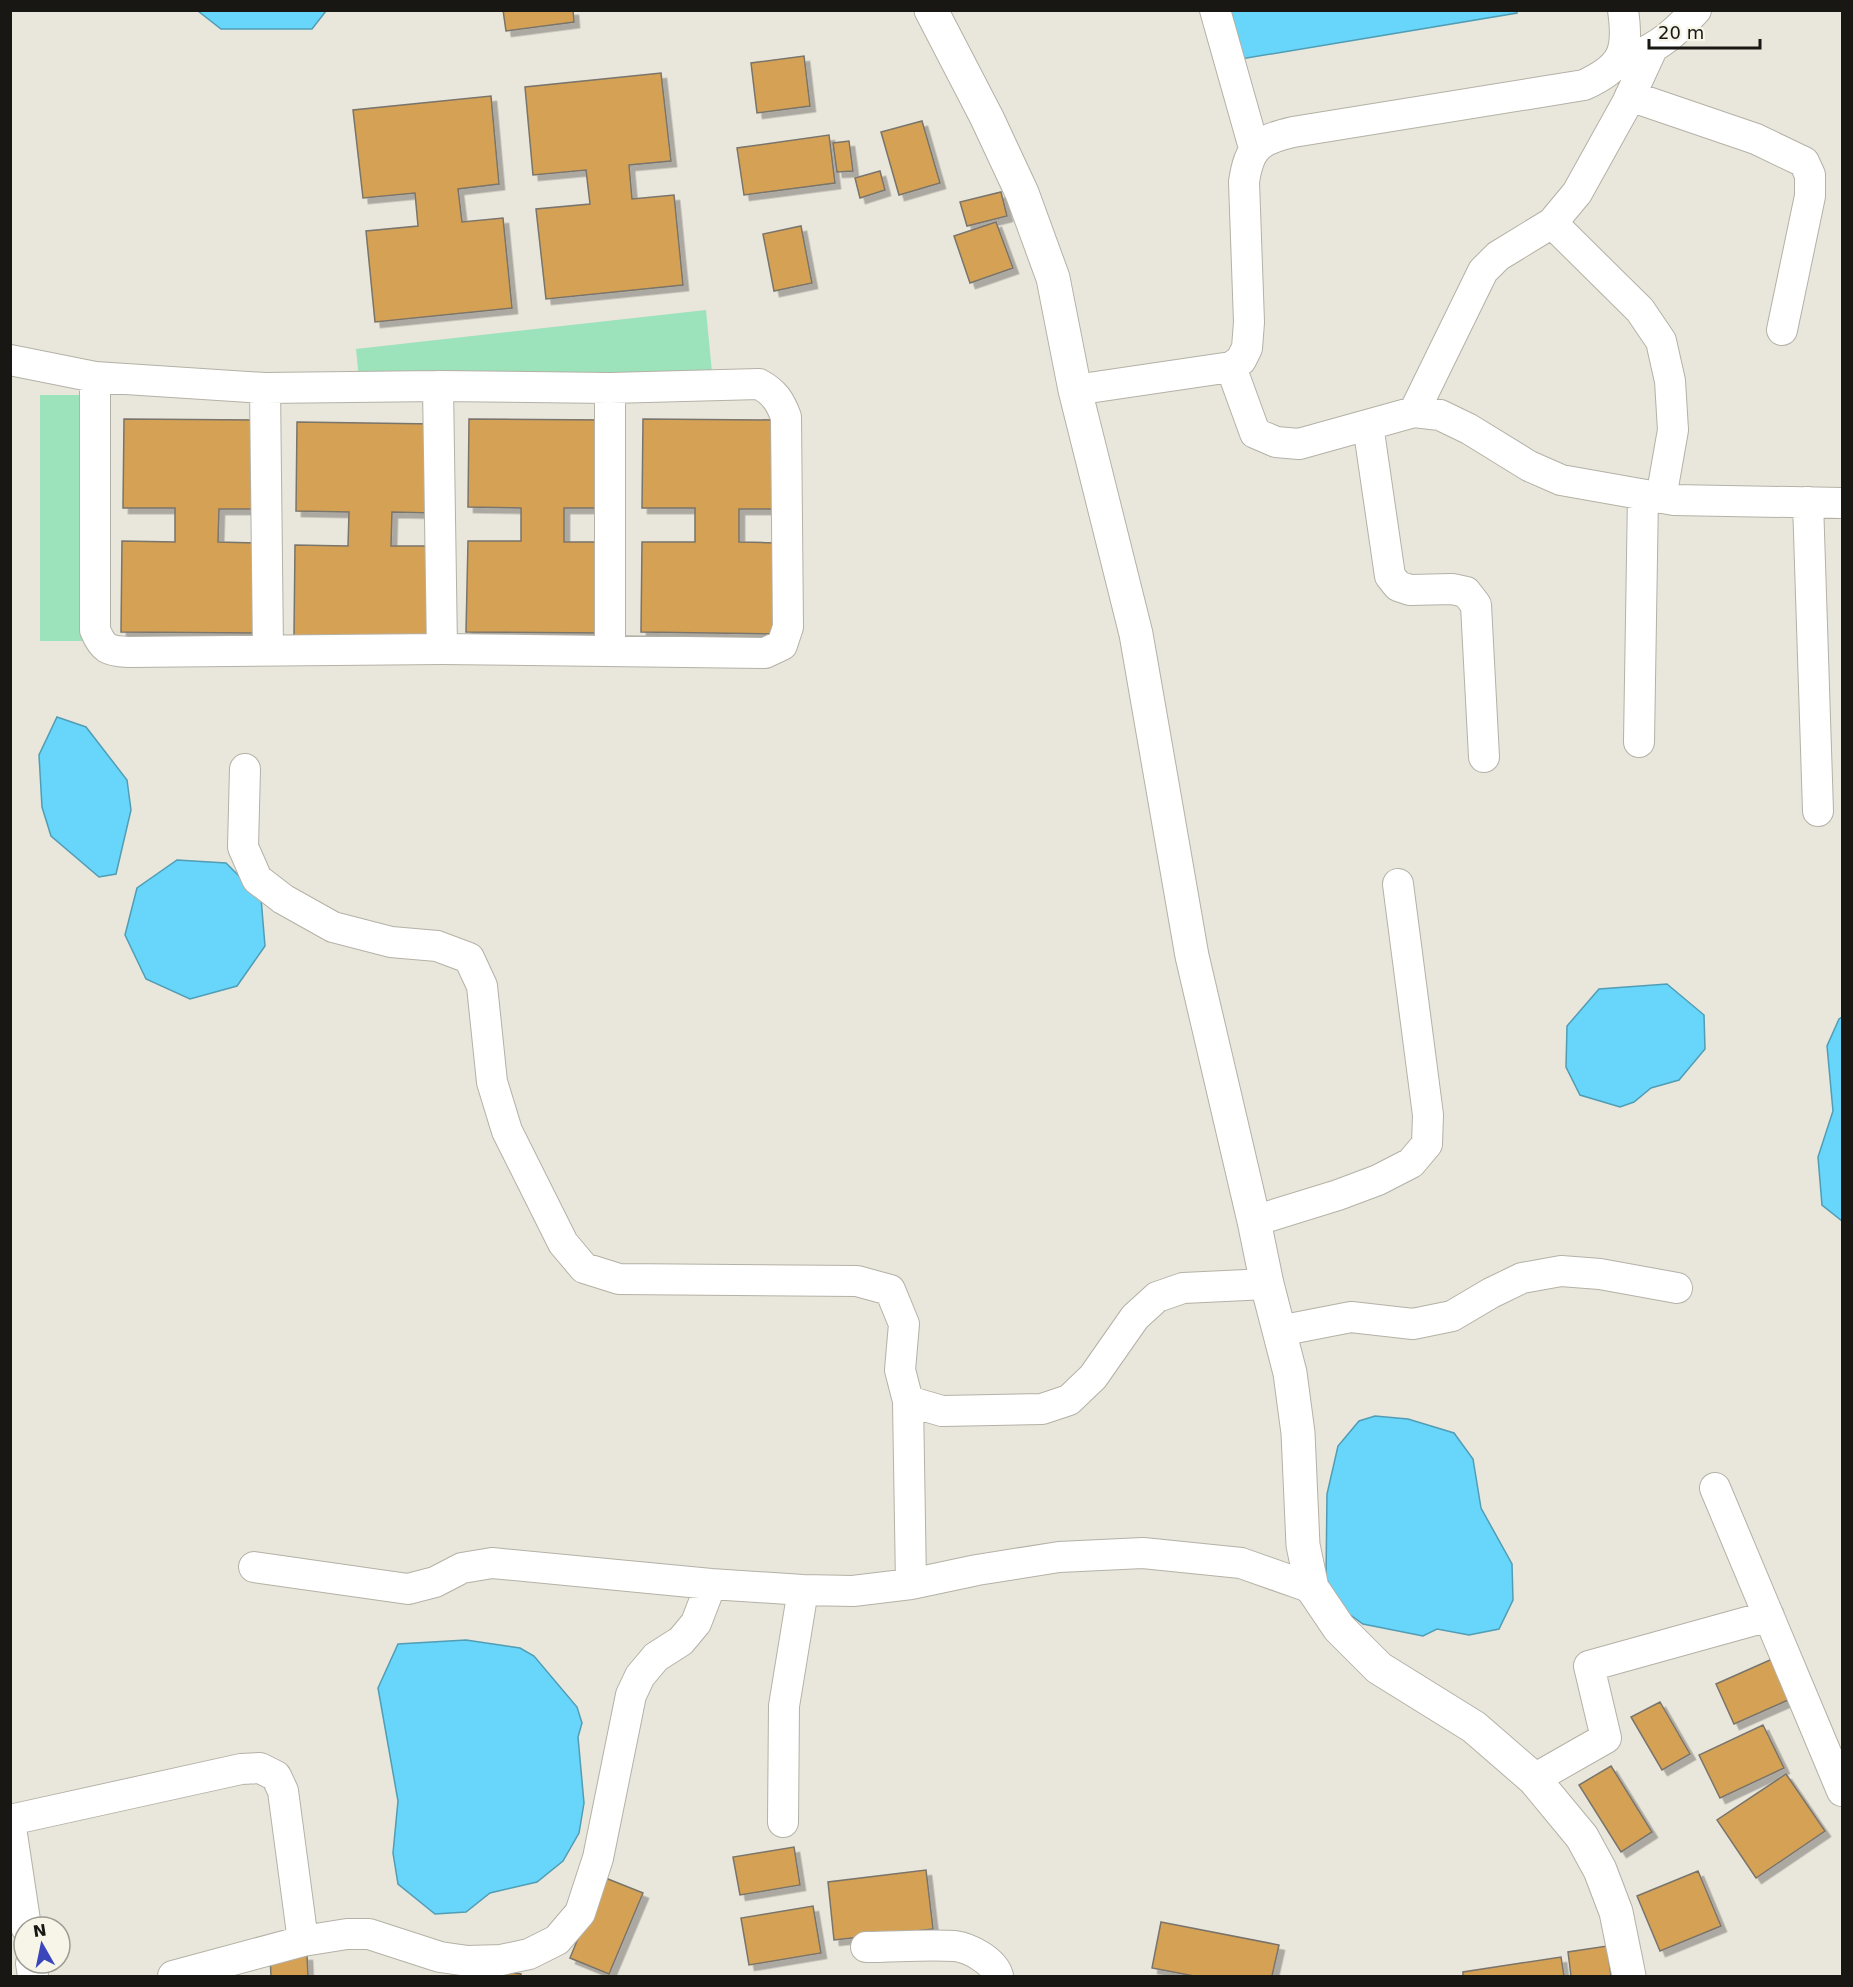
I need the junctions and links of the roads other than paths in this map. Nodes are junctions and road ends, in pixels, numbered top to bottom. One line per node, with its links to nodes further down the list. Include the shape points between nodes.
1 (932, 10): 17 (street, via 1022,193 1053,278)
2 (1215, 10): 8 (street)
3 (1623, 10): 6 (street, via 1625,28)
4 (1696, 10): 5 (street, via 1676,33)
5 (1652, 49): 6 (street); 7 (street)
6 (1617, 64): 8 (street, via 1584,85 1293,132 1270,138)
7 (1630, 96): 9 (street, via 1577,193); 10 (street, via 1756,139 1804,162 1810,196)
8 (1254, 148): 12 (street, via 1244,182 1247,348 1241,360)
9 (1552, 223): 18 (street, via 1498,256 1483,271); 20 (street, via 1640,310 1661,341 1670,381 1673,430)
10 (1782, 330)
11 (10, 360): 13 (street)
12 (1231, 367): 17 (street); 19 (street, via 1255,433 1276,442 1299,444)
13 (95, 377): 15 (street); 24 (street, via 95,630 100,642 110,651 128,652)
14 (438, 386): 15 (street); 16 (street); 23 (street)
15 (265, 388): 24 (street)
16 (609, 388): 25 (street); 25 (street, via 759,384 771,390 786,417 788,615 782,645 765,653)
17 (1075, 390): 31 (street, via 1136,634 1192,956)
18 (1414, 412): 19 (street); 20 (street, via 1440,415 1529,466 1562,480)
19 (1368, 425): 27 (street, via 1390,576 1398,586 1410,590 1466,592 1476,605)
20 (1652, 496): 21 (street, via 1674,500); 26 (street)
21 (1808, 502): 22 (street); 29 (street)
22 (1842, 503)
23 (442, 649): 24 (street); 25 (street)
24 (268, 650)
25 (610, 650)
26 (1639, 742)
27 (1484, 757)
28 (245, 769): 35 (street, via 243,847 257,879 283,899 333,927 391,942 437,946 469,958 482,986 492,1082 507,1131 562,1243 584,1268 619,1279 857,1281 890,1290 904,1324 900,1370)
29 (1818, 811)
30 (1398, 884): 31 (street, via 1428,1115 1427,1144 1411,1163 1378,1180)
31 (1254, 1221): 32 (street)
32 (1267, 1284): 34 (street); 35 (street, via 1183,1288 1157,1297 1135,1317 1093,1377 1069,1400 1042,1409 942,1411)
33 (1677, 1288): 34 (street, via 1561,1271 1522,1278 1452,1316 1413,1324 1351,1317)
34 (1279, 1331): 40 (street, via 1297,1423 1303,1545)
35 (908, 1401): 39 (street)
36 (1715, 1488): 42 (street)
37 (254, 1567): 38 (street, via 408,1589 435,1582 462,1568 492,1563)
38 (711, 1584): 41 (street); 48 (street, via 696,1623 681,1641 656,1658 640,1676 631,1695 598,1858 580,1913 557,1940 529,1954 468,1961 440,1957 369,1934)
39 (911, 1584): 40 (street, via 1059,1557 1143,1553 1241,1563); 41 (street, via 854,1591)
40 (1312, 1588): 43 (street, via 1339,1628 1379,1668 1474,1727)
41 (803, 1590): 46 (street, via 784,1706)
42 (1769, 1616): 43 (street, via 1588,1666 1606,1738); 44 (street)
43 (1534, 1779): 52 (street, via 1582,1837 1600,1870 1616,1912)
44 (1842, 1791)
45 (10, 1820): 47 (street); 48 (street, via 260,1768 276,1776 283,1791)
46 (783, 1822)
47 (24, 1915)
48 (303, 1941): 50 (street)
49 (866, 1947): 51 (street, via 957,1946 996,1969)
50 (173, 1977)
51 (998, 1977)
52 (1629, 1977)

